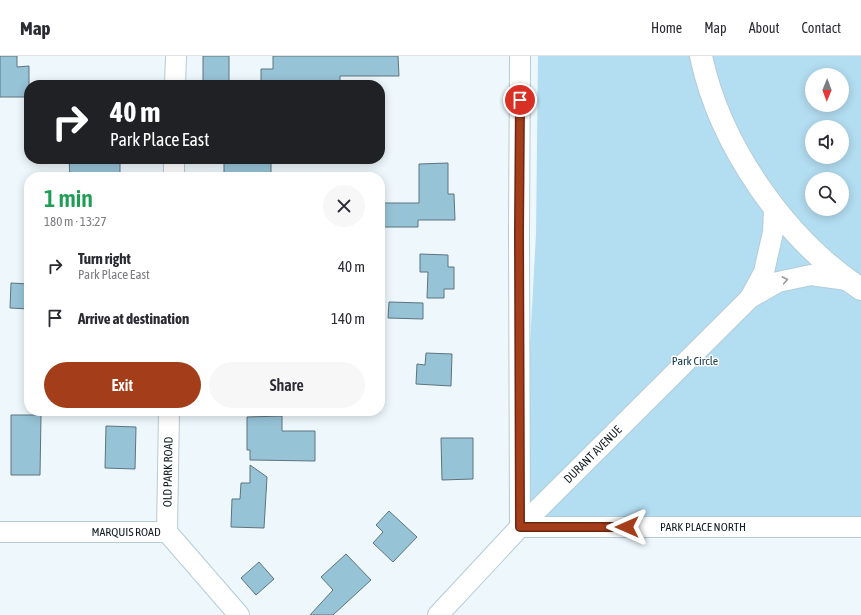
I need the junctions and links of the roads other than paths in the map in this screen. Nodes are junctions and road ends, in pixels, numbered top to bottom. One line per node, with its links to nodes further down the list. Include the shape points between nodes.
1 (176, 56): 4 (street)
2 (520, 56): 9 (street)
3 (701, 56): 5 (main road, via 728,134)
4 (176, 80)
5 (774, 209): 6 (main road, via 815,253); 7 (street, DURANT AVENUE, via 773,232 764,272)
6 (854, 285): 7 (street, DURANT AVENUE, one-way to 6, via 778,282 811,275)
7 (750, 298): 9 (street, DURANT AVENUE)
8 (169, 416): 12 (street, OLD PARK ROAD)
9 (520, 527): 10 (street, PARK PLACE NORTH); 14 (street, DURANT AVENUE)
10 (861, 527)
11 (0, 532): 12 (street, MARQUIS ROAD)
12 (167, 532): 13 (street, MARQUIS ROAD)
13 (239, 615)
14 (438, 615)

